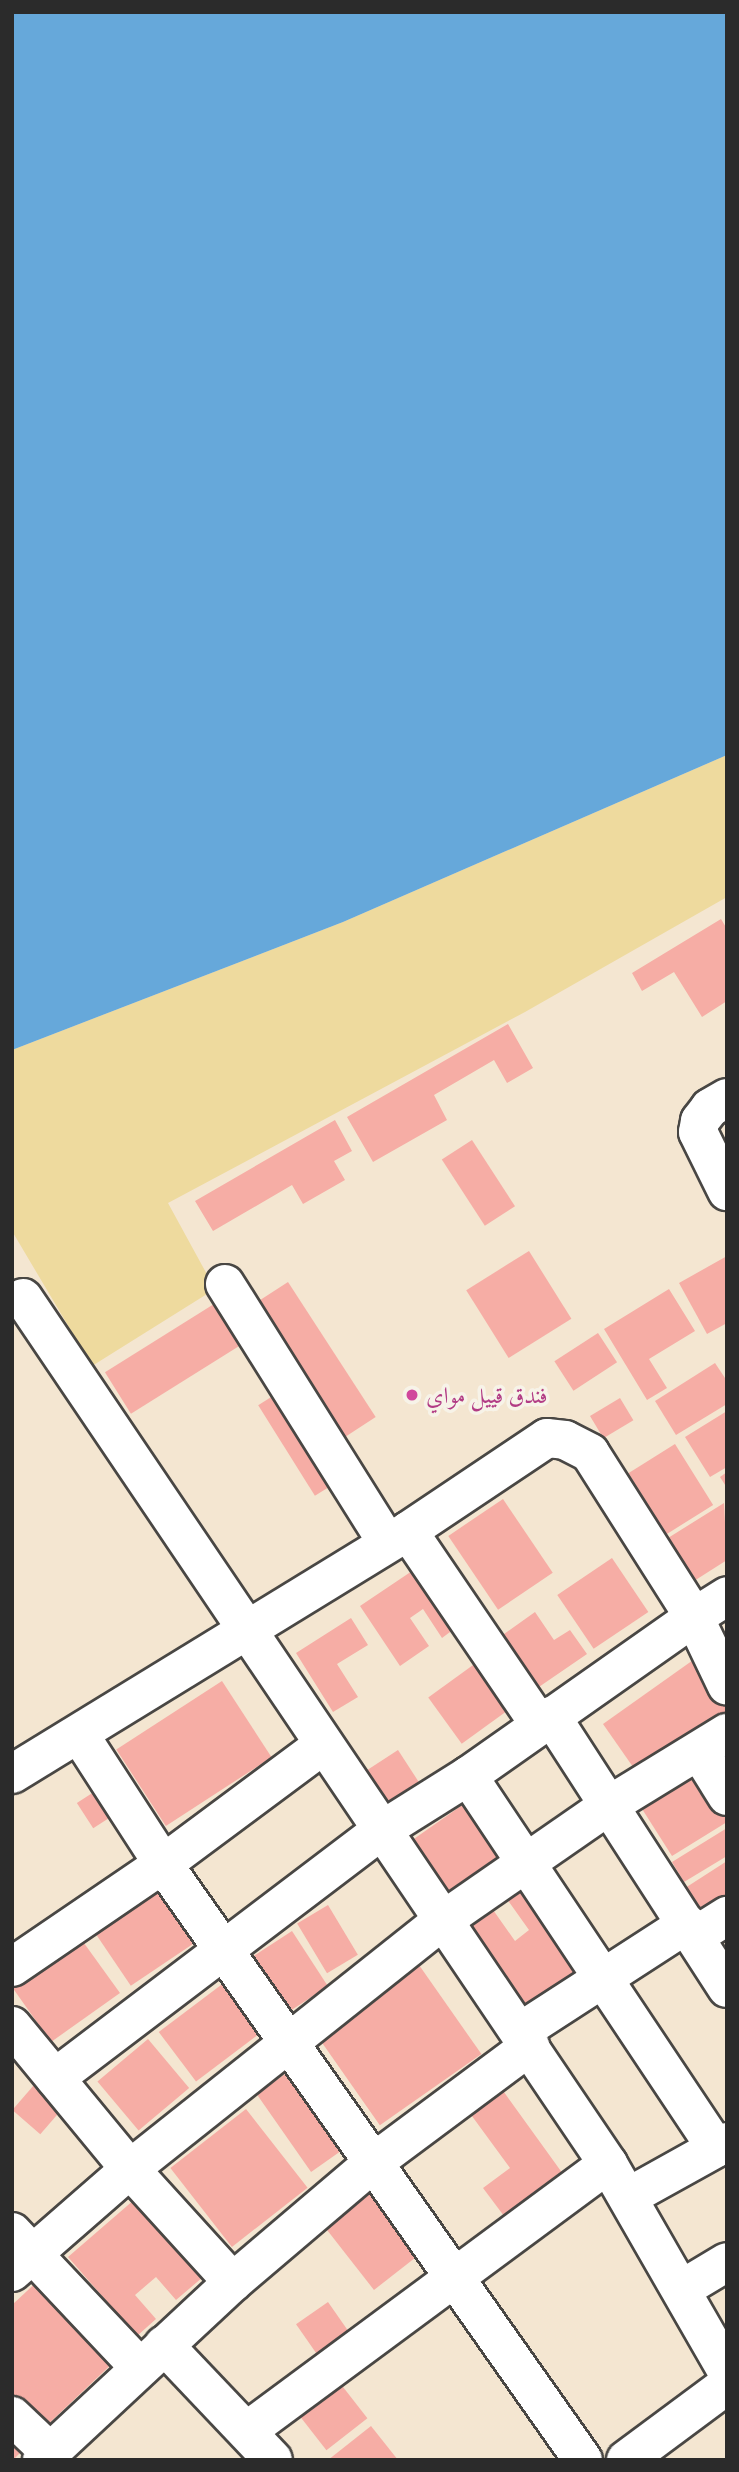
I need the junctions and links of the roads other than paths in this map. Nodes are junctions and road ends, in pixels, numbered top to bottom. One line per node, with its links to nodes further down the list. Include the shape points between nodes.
1 (727, 1098): 2 (street, via 710,1108 698,1132)
2 (727, 1191)
3 (225, 1284): 5 (street)
4 (23, 1298): 8 (street)
5 (397, 1536): 7 (street, via 547,1438 565,1440 590,1453); 8 (street); 10 (street)
6 (727, 1596): 7 (street)
7 (694, 1617): 9 (street); 10 (street)
8 (247, 1629): 11 (street); 13 (street)
9 (727, 1686)
10 (546, 1721): 15 (street); 17 (street)
11 (79, 1734): 14 (street); 19 (street)
12 (713, 1742): 16 (street); 17 (street)
13 (323, 1745): 18 (street); 19 (street)
14 (12, 1774)
15 (468, 1776): 18 (street); 20 (street)
16 (727, 1796)
17 (611, 1804): 20 (street); 23 (street)
18 (382, 1830): 22 (street); 24 (street)
19 (163, 1864): 24 (street); 25 (street)
20 (526, 1866): 22 (street); 26 (street)
21 (727, 1916): 23 (street)
22 (442, 1921): 29 (street); 30 (street)
23 (691, 1930): 26 (street); 27 (street)
24 (225, 1949): 30 (street); 31 (street)
25 (12, 1967)
26 (603, 1976): 29 (street); 32 (street)
27 (727, 1988)
28 (12, 2026): 31 (street)
29 (525, 2039): 33 (street); 34 (street)
30 (287, 2044): 33 (street); 35 (street)
31 (55, 2078): 35 (street)
32 (721, 2145): 36 (street)
33 (373, 2163): 39 (street); 40 (street)
34 (608, 2164): 36 (street); 39 (street)
35 (130, 2169): 37 (street); 40 (street)
36 (628, 2197): 41 (street)
37 (19, 2252): 42 (street)
38 (727, 2262): 41 (street)
39 (452, 2279): 46 (street); 49 (street)
40 (233, 2282): 42 (street)
41 (682, 2289): 43 (street)
42 (151, 2356): 46 (street); 47 (street)
43 (727, 2371)
44 (727, 2385): 50 (street)
45 (12, 2416): 47 (street)
46 (247, 2431): 48 (street)
47 (46, 2456)
48 (273, 2460)
49 (583, 2460)
50 (626, 2460)

